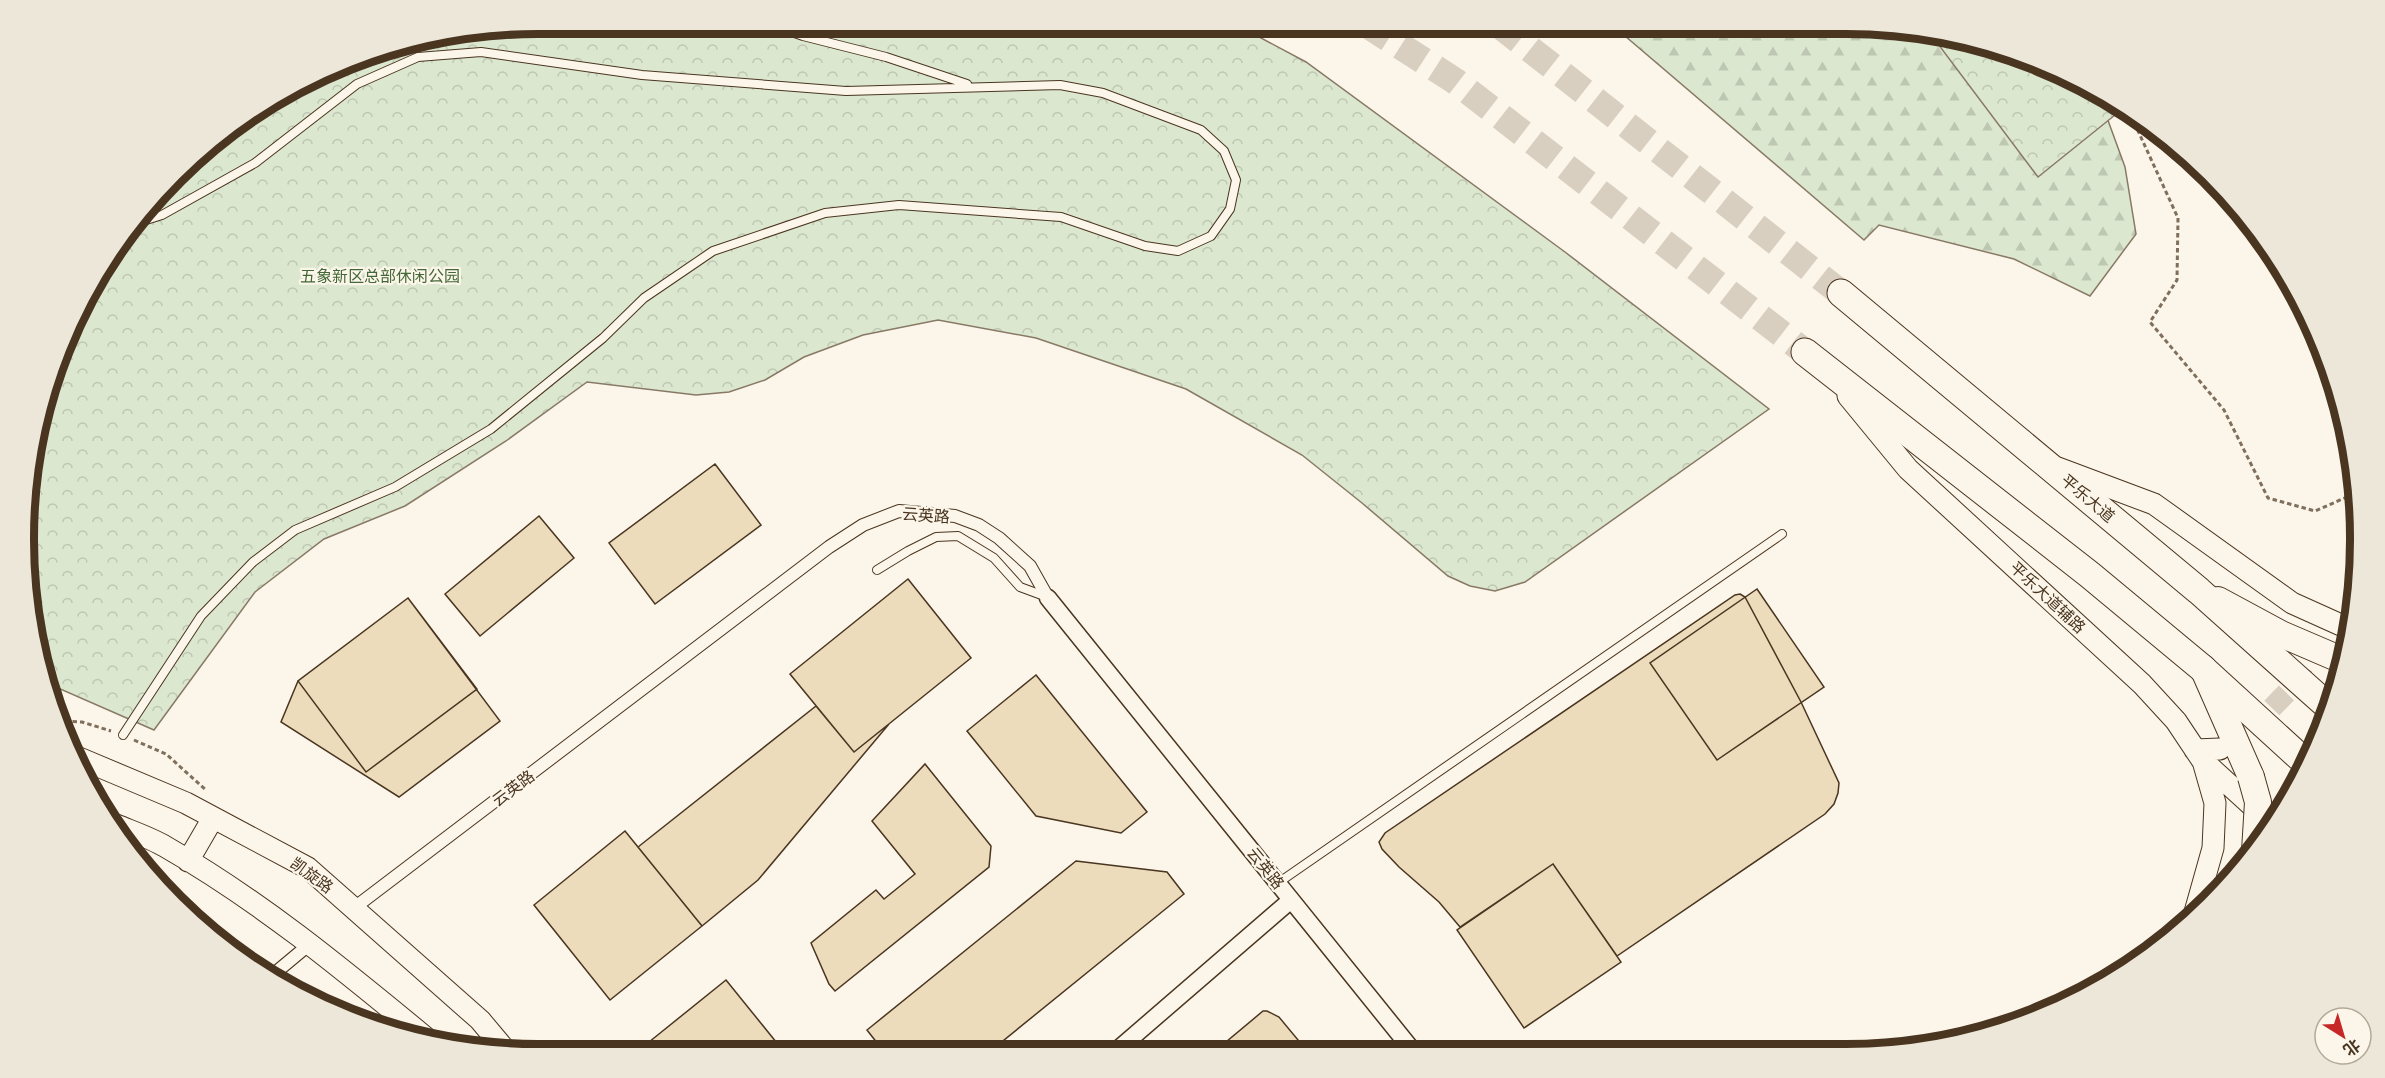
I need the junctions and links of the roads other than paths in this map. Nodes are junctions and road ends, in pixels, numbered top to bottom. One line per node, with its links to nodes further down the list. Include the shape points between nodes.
1 (796, 34): 2 (lane, via 886,57)
2 (973, 87): 3 (lane, via 846,91 642,75 481,52 418,57 357,84 255,163); 16 (lane, via 1060,85 1103,93 1201,130 1224,151 1236,180 1230,209 1211,236 1178,251 1144,246 1061,217 899,205 825,213 713,251 644,298 603,338 491,429 395,488 295,530 253,562 201,616)
3 (150, 219)
4 (1841, 293): 7 (highway, 平乐大道)
5 (1805, 352): 6 (highway)
6 (1827, 370): 14 (highway, via 2090,575); 18 (street, 平乐大道辅路, via 1908,469 2142,684 2176,721)
7 (2046, 464): 10 (highway, 平乐大道); 12 (street, via 2154,504 2317,624)
8 (1782, 534): 26 (lane)
9 (877, 570): 11 (lane, via 936,537 958,536 994,558 1020,587)
10 (2199, 591): 13 (main road); 15 (highway, 平乐大道)
11 (1048, 598): 26 (street, 云英路); 29 (street, 云英路, via 1030,566 979,525 955,516 899,511 863,525)
12 (2342, 628)
13 (2336, 658)
14 (2202, 668): 19 (highway); 24 (main road, bridge, via 2251,777 2258,802)
15 (2324, 702)
16 (123, 735)
17 (2220, 749): 18 (street)
18 (2199, 755): 22 (street, 平乐大道辅路); 28 (street, via 2215,804 2212,848)
19 (2300, 758)
20 (87, 761): 21 (street, 凯旋路)
21 (213, 818): 25 (street); 29 (street, 凯旋路, via 308,868)
22 (2265, 819)
23 (128, 830): 25 (street)
24 (2256, 832)
25 (188, 861): 30 (street)
26 (1278, 883): 27 (street, 云英路)
27 (1292, 900): 34 (street); 35 (street, 云英路)
28 (2198, 901)
29 (354, 908): 33 (street, 凯旋路, via 480,1020)
30 (311, 943): 31 (street); 32 (street)
31 (278, 970)
32 (413, 1027)
33 (498, 1041)
34 (1129, 1044)
35 (1407, 1044)

